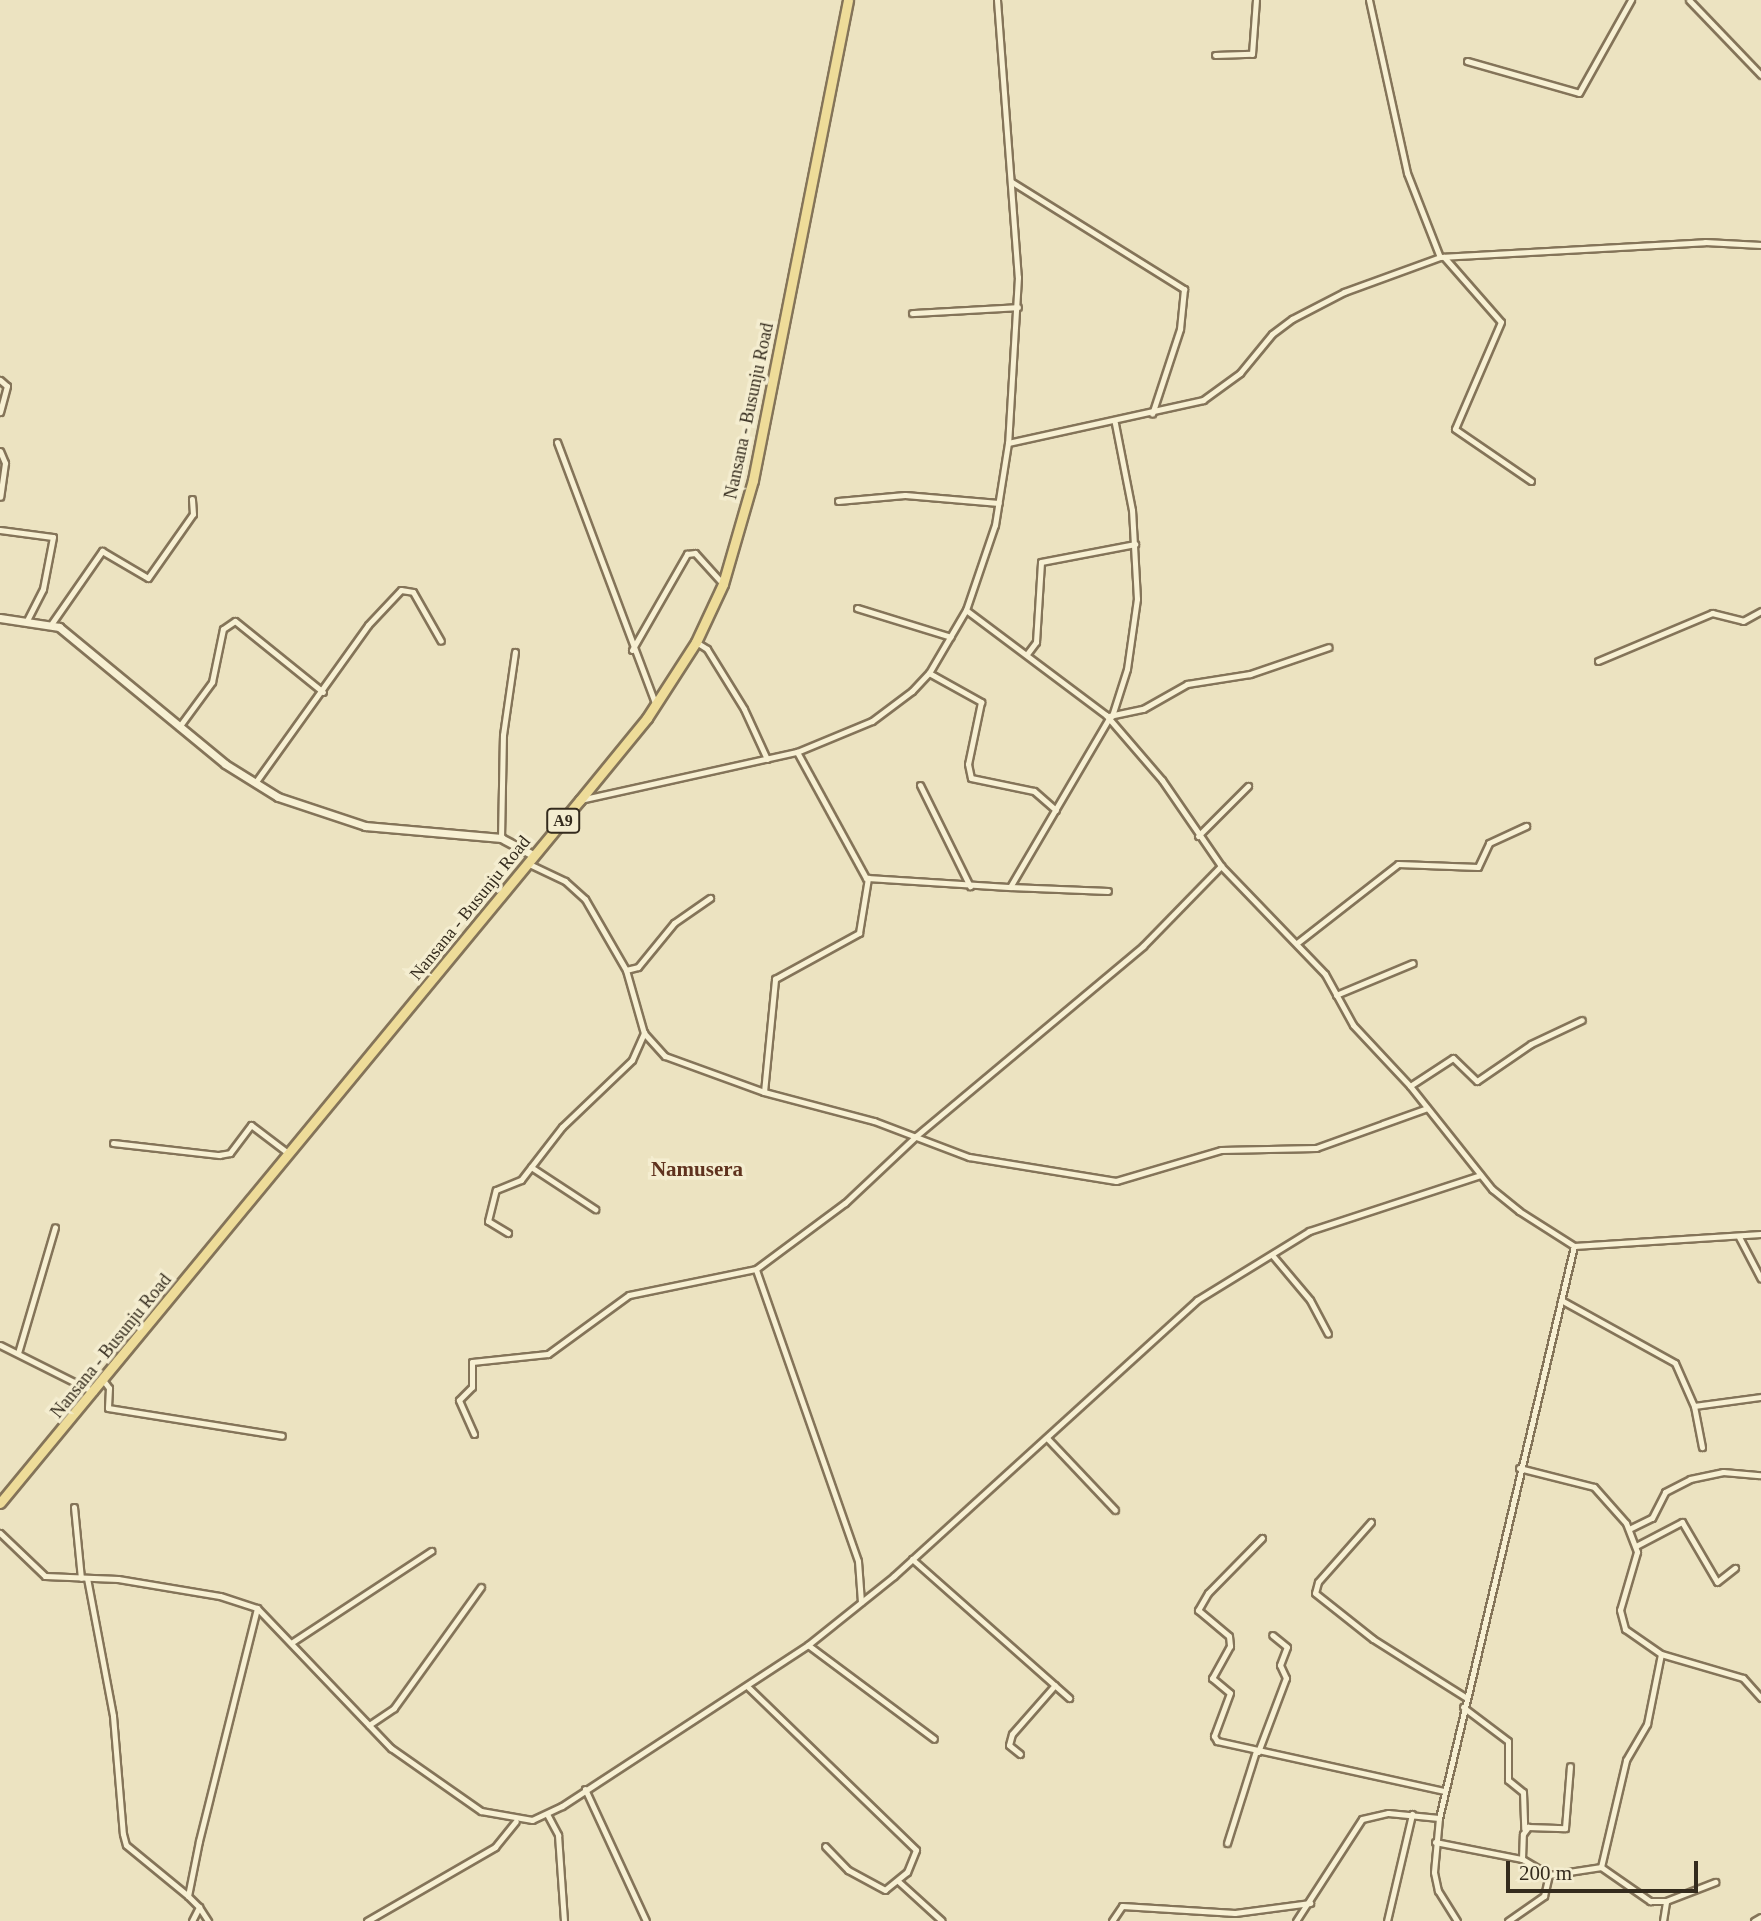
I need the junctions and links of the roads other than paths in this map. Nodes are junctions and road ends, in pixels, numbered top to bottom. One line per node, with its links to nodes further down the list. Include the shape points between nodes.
1 (848, 0): 29 (main road, Nansana - Busunju Road / A9, via 752,480)
2 (997, 0): 10 (street)
3 (1256, 0): 7 (street, via 1252,54)
4 (1369, 0): 12 (street, via 1407,173)
5 (1631, 0): 8 (street, via 1579,93)
6 (1689, 0): 9 (street)
7 (1215, 55)
8 (1467, 61)
9 (1761, 75)
10 (1012, 183): 13 (street); 17 (street, via 1184,289 1180,329)
11 (1761, 245): 12 (street, via 1705,242)
12 (1442, 257): 17 (street, via 1320,304 1272,334 1240,373 1203,400); 22 (street, via 1501,322 1453,425)
13 (1018, 307): 14 (street); 20 (street)
14 (912, 313)
15 (0, 380): 16 (street, via 7,386)
16 (0, 412)
17 (1152, 414): 18 (street)
18 (1115, 423): 20 (street); 28 (street)
19 (556, 442): 40 (street)
20 (1008, 443): 26 (street)
21 (0, 451): 23 (street, via 5,463)
22 (1531, 481)
23 (0, 497)
24 (192, 499): 35 (street, via 193,514 151,575 142,577 102,551)
25 (838, 501): 26 (street, via 905,495)
26 (999, 503): 31 (street)
27 (0, 530): 34 (street, via 52,537 43,589)
28 (1135, 544): 42 (street, via 1041,562 1036,642); 47 (street, via 1136,613)
29 (723, 584): 38 (main road, Nansana - Busunju Road / A9); 40 (street, via 695,553 687,554)
30 (857, 608): 36 (street)
31 (966, 610): 36 (street); 42 (street)
32 (1761, 611): 43 (street, via 1743,621 1712,612)
33 (0, 618): 34 (street)
34 (26, 620): 35 (street)
35 (52, 623): 48 (street)
36 (951, 637): 44 (street)
37 (441, 641): 45 (street, via 414,592 401,590 370,622)
38 (696, 642): 46 (main road, Nansana - Busunju Road / A9); 50 (street, via 707,649 744,709)
39 (1329, 647): 47 (street, via 1250,674 1187,684 1143,709)
40 (632, 650): 46 (street)
41 (514, 652): 58 (street, via 503,735)
42 (1027, 654): 47 (street)
43 (1598, 661)
44 (929, 673): 49 (street, via 872,721); 55 (street, via 981,702 968,764 971,778 1034,791)
45 (323, 692): 48 (street, via 235,621 223,629 212,682); 51 (street)
46 (656, 705): 54 (main road, Nansana - Busunju Road / A9)
47 (1109, 716): 55 (street); 57 (street, via 1162,780)
48 (179, 727): 51 (street)
49 (797, 752): 50 (street); 61 (street)
50 (767, 759): 54 (street)
51 (255, 783): 58 (street, via 352,823)
52 (920, 785): 62 (street)
53 (1248, 786): 57 (street)
54 (580, 800): 59 (main road, Nansana - Busunju Road / A9)
55 (1056, 810): 63 (street)
56 (1526, 826): 66 (street, via 1489,843 1478,867 1398,864)
57 (1198, 836): 60 (street)
58 (501, 838): 59 (street)
59 (530, 859): 68 (street, via 585,899); 77 (main road, Nansana - Busunju Road / A9)
60 (1221, 866): 66 (street); 75 (street, via 1143,946)
61 (868, 878): 62 (street); 73 (street, via 859,933 775,979)
62 (971, 886): 63 (street)
63 (1010, 887): 64 (street)
64 (1108, 891)
65 (710, 898): 68 (street, via 674,923 638,967)
66 (1297, 943): 69 (street)
67 (1413, 962): 69 (street)
68 (626, 970): 71 (street)
69 (1336, 995): 72 (street, via 1353,1025)
70 (1582, 1020): 72 (street, via 1531,1044 1476,1081 1453,1058)
71 (644, 1033): 73 (street, via 665,1056); 78 (street, via 632,1060 562,1127)
72 (1410, 1086): 74 (street)
73 (764, 1093): 75 (street)
74 (1427, 1108): 75 (street, via 1316,1148 1221,1150 1116,1181 969,1157); 79 (street)
75 (916, 1136): 87 (street, via 845,1203)
76 (113, 1143): 77 (street, via 219,1155 230,1153 251,1125)
77 (289, 1154): 93 (main road, Nansana - Busunju Road / A9)
78 (531, 1167): 80 (street); 82 (street, via 514,1186 496,1190 487,1213 491,1224)
79 (1480, 1175): 85 (street, via 1520,1211); 86 (street, via 1309,1231)
80 (595, 1209)
81 (55, 1227): 92 (street)
82 (508, 1233)
83 (1761, 1234): 84 (street)
84 (1738, 1237): 85 (street); 88 (street)
85 (1574, 1246): 89 (street)
86 (1273, 1256): 90 (street, via 1310,1300); 99 (street, via 1197,1300)
87 (756, 1269): 97 (street, via 629,1295 548,1354 472,1362 472,1387 458,1402); 116 (street, via 858,1561)
88 (1761, 1279)
89 (1561, 1300): 96 (street, via 1675,1363); 101 (street)
90 (1328, 1334)
91 (0, 1345): 92 (street)
92 (18, 1353): 94 (street)
93 (103, 1380): 94 (main road, Nansana - Busunju Road / A9); 98 (street, via 110,1388 108,1408)
94 (94, 1392): 103 (main road, Nansana - Busunju Road / A9)
95 (1761, 1398): 96 (street)
96 (1694, 1406): 100 (street)
97 (474, 1434)
98 (282, 1436)
99 (1047, 1438): 105 (street); 112 (street)
100 (1702, 1447)
101 (1519, 1468): 107 (street, via 1594,1487); 124 (street)
102 (1759, 1475): 107 (street, via 1723,1472 1690,1479 1665,1492 1651,1518)
103 (0, 1503)
104 (75, 1507): 114 (street)
105 (1115, 1510)
106 (1371, 1522): 124 (street, via 1318,1582 1315,1593 1373,1639)
107 (1629, 1529): 110 (street)
108 (0, 1533): 114 (street, via 36,1571)
109 (1262, 1538): 130 (street, via 1208,1593 1198,1610 1229,1636 1230,1646 1212,1678 1230,1693 1214,1735 1221,1744)
110 (1636, 1546): 113 (street, via 1682,1522 1717,1582); 121 (street, via 1620,1618 1631,1634)
111 (431, 1551): 119 (street)
112 (912, 1559): 116 (street); 122 (street)
113 (1735, 1568)
114 (84, 1578): 117 (street, via 220,1596); 148 (street, via 113,1716 126,1845)
115 (481, 1587): 128 (street, via 394,1708)
116 (861, 1603): 120 (street)
117 (257, 1608): 119 (street); 148 (street)
118 (1272, 1635): 130 (street, via 1287,1647 1280,1665 1286,1678)
119 (291, 1643): 128 (street)
120 (808, 1644): 123 (street); 129 (street)
121 (1661, 1654): 126 (street, via 1743,1678); 144 (street, via 1647,1724 1626,1760)
122 (1055, 1685): 125 (street); 131 (street, via 1012,1734 1009,1745)
123 (748, 1687): 133 (street); 146 (street, via 911,1844 915,1857)
124 (1465, 1697): 127 (street)
125 (1069, 1698)
126 (1761, 1698)
127 (1463, 1707): 134 (street); 139 (street, via 1508,1741 1508,1780 1523,1792)
128 (369, 1725): 138 (street, via 441,1786 481,1811)
129 (934, 1739)
130 (1257, 1751): 134 (street); 141 (street)
131 (1020, 1754)
132 (1570, 1766): 139 (street, via 1565,1828)
133 (585, 1789): 135 (street); 157 (street)
134 (1444, 1791): 137 (street)
135 (547, 1814): 138 (street); 156 (street, via 558,1835)
136 (1412, 1814): 137 (street); 150 (street, via 1371,1816 1353,1825); 161 (street)
137 (1438, 1818): 140 (street)
138 (516, 1821): 155 (street, via 495,1847)
139 (1524, 1829): 143 (street)
140 (1435, 1842): 143 (street); 162 (street, via 1438,1891)
141 (1227, 1843)
142 (825, 1846): 146 (street, via 870,1884 885,1890)
143 (1522, 1859): 145 (street)
144 (1601, 1867): 145 (street); 149 (street, via 1650,1901)
145 (1549, 1875): 163 (street, via 1544,1896)
146 (898, 1881): 158 (street)
147 (1715, 1882): 149 (street)
148 (188, 1896): 151 (street)
149 (1666, 1901): 164 (street)
150 (1310, 1903): 159 (street, via 1235,1913 1122,1906); 160 (street)
151 (199, 1907): 153 (street); 154 (street)
152 (1761, 1917): 165 (street)
153 (192, 1921)
154 (208, 1921)
155 (367, 1921)
156 (564, 1921)
157 (646, 1921)
158 (942, 1921)
159 (1112, 1921)
160 (1296, 1921)
161 (1387, 1921)
162 (1457, 1921)
163 (1508, 1921)
164 (1663, 1921)
165 (1754, 1921)

